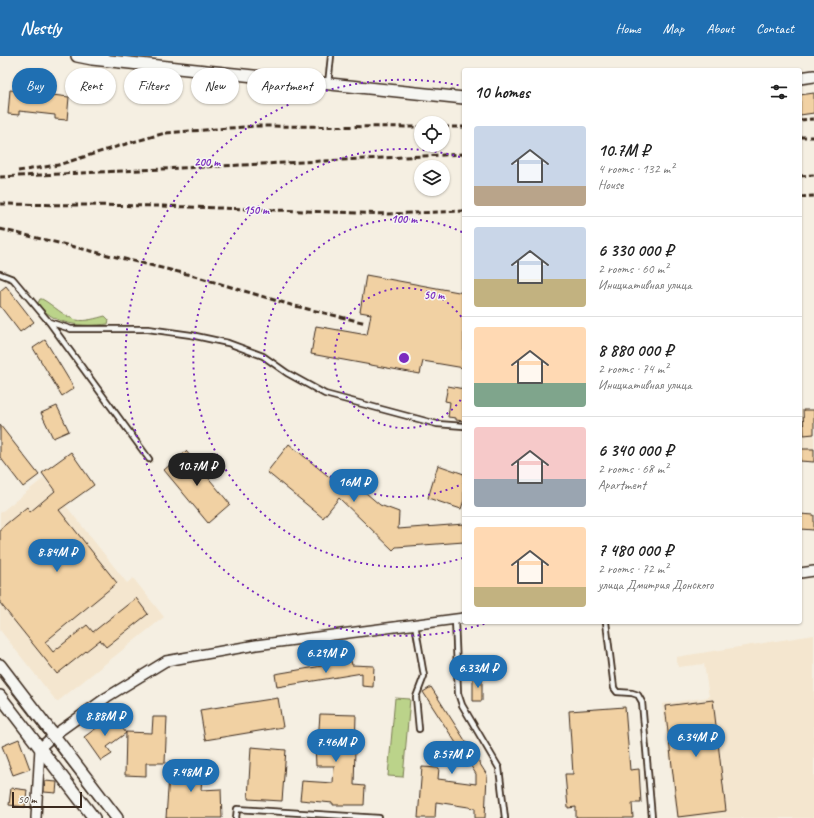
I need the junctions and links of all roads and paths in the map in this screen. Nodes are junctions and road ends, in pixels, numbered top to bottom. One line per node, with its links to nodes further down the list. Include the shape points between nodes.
1 (77, 56): 5 (street)
2 (331, 56): 5 (lane)
3 (814, 76): 4 (street)
4 (802, 78)
5 (328, 85): 6 (street)
6 (462, 98)
7 (0, 274): 8 (lane, via 13,279)
8 (50, 322): 9 (lane, via 71,329 148,329 228,343 263,356 287,373 326,394 437,424); 10 (lane)
9 (462, 426)
10 (149, 459)
11 (814, 571): 12 (street)
12 (802, 573)
13 (459, 618): 14 (street); 26 (lane, via 458,693 462,705 499,768)
14 (415, 624): 18 (lane, via 424,676 416,697); 19 (street, via 256,645 166,661 107,697)
15 (606, 624): 27 (lane, via 614,688 617,692 638,695 642,702)
16 (0, 664): 19 (street)
17 (0, 696): 20 (street)
18 (419, 729)
19 (54, 735): 20 (street); 23 (street)
20 (40, 748): 21 (street); 22 (street)
21 (36, 818)
22 (94, 818)
23 (118, 818)
24 (236, 818): 25 (lane, via 237,809)
25 (379, 818)
26 (505, 818)
27 (652, 818)

